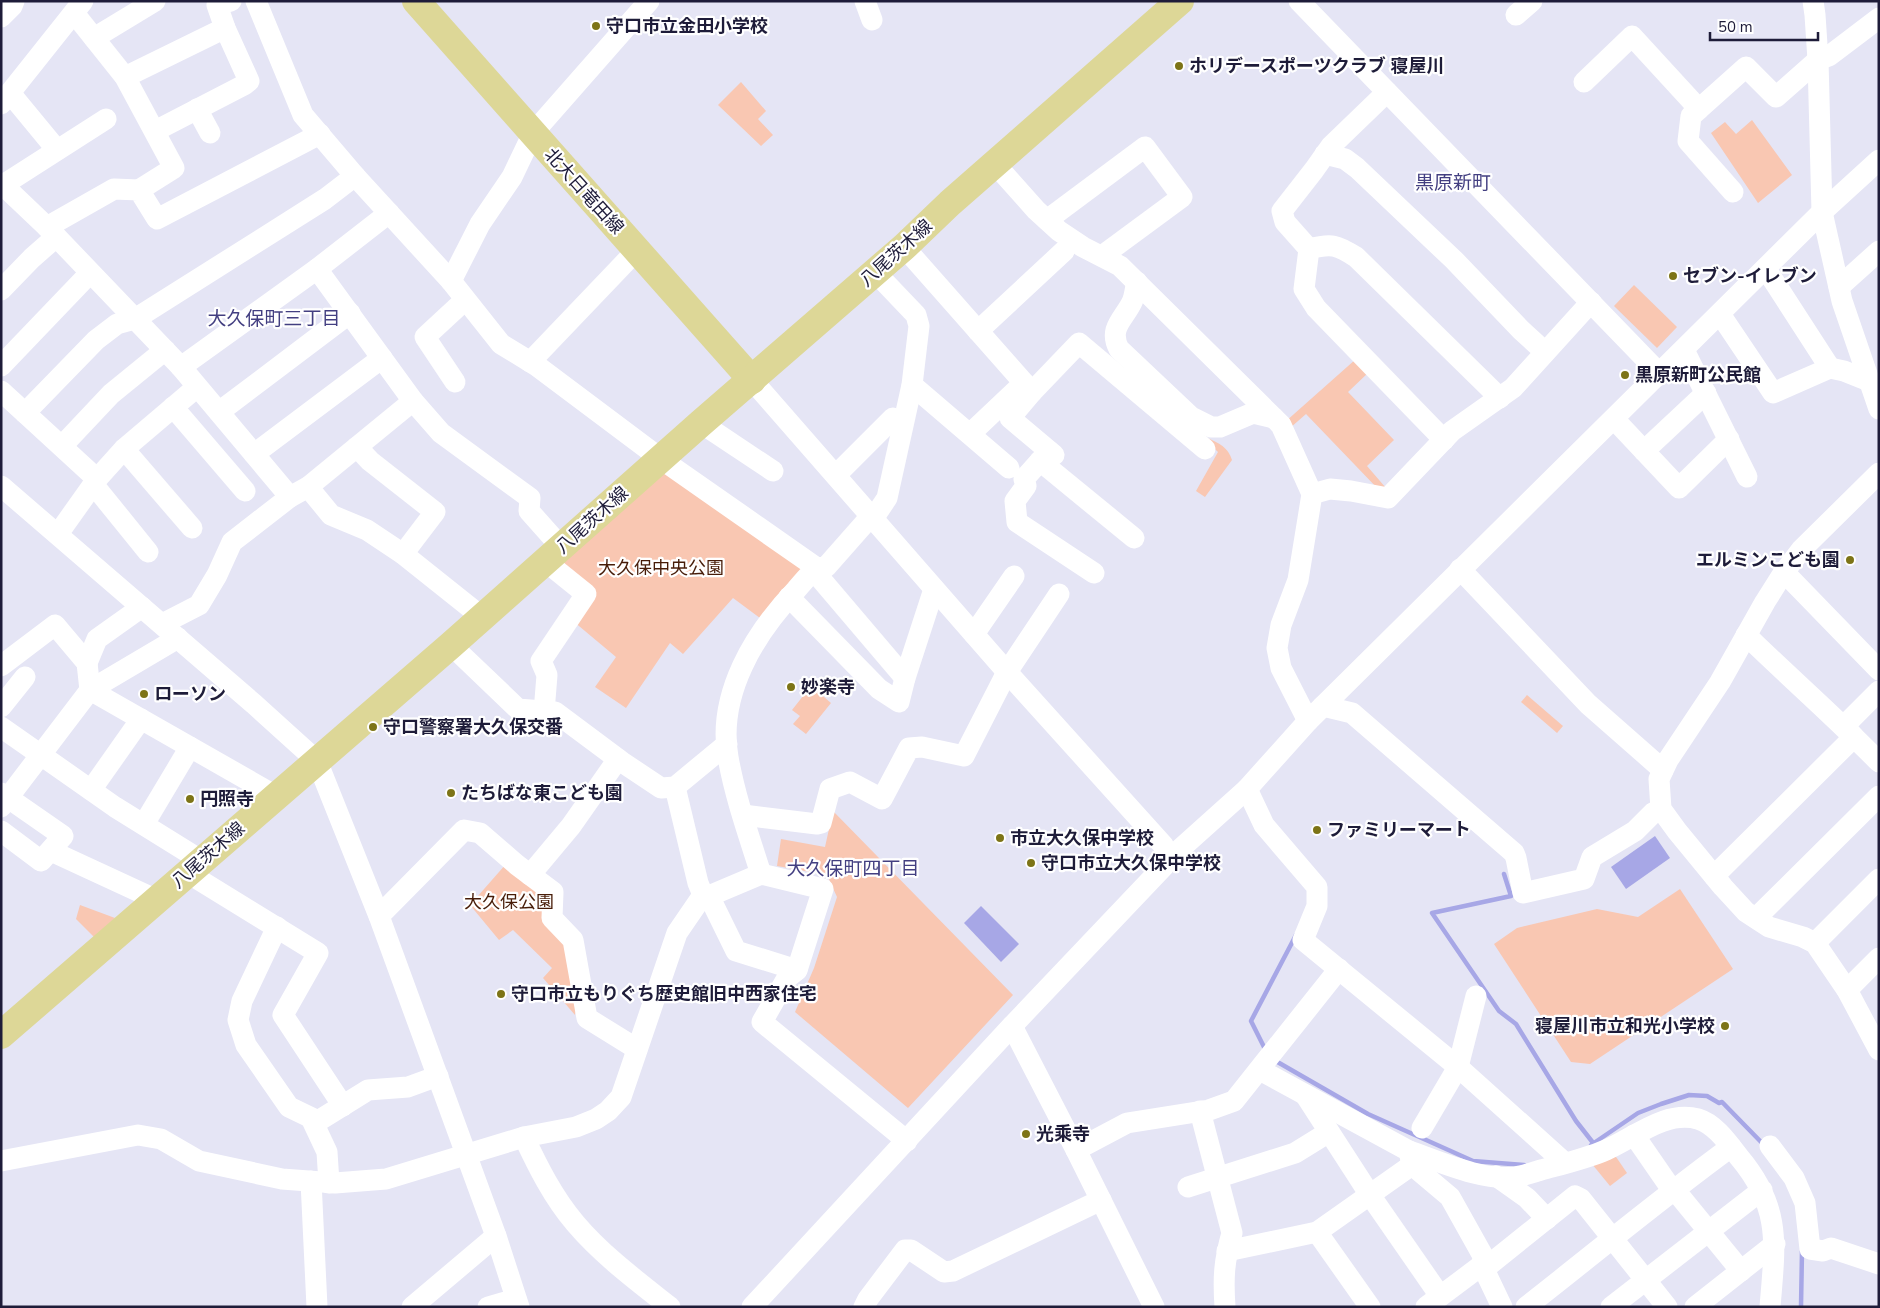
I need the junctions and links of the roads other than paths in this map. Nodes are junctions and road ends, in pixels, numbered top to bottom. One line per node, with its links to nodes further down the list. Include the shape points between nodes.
1 (14, 1): 13 (street)
2 (155, 1): 16 (street)
3 (230, 1): 15 (street, via 217,6)
4 (256, 1): 28 (street, via 303,115)
5 (416, 1): 27 (main road, 北大日竜田線)
6 (649, 1): 27 (street)
7 (1180, 1): 32 (main road, 八尾茨木線)
8 (1299, 1): 20 (street)
9 (1532, 1): 12 (street)
10 (1813, 1): 17 (street)
11 (79, 7): 16 (street); 21 (street)
12 (1516, 15)
13 (1, 17)
14 (1879, 18): 17 (street, via 1829,56)
15 (224, 28): 18 (street); 23 (street, via 249,81)
16 (94, 38): 18 (street)
17 (1818, 60): 22 (street, via 1776,97 1746,67); 36 (street)
18 (125, 77): 25 (street)
19 (1584, 82): 22 (street, via 1632,36)
20 (1387, 92): 30 (street); 55 (street)
21 (3, 101): 29 (street)
22 (1699, 109): 35 (street, via 1691,116 1688,141)
23 (197, 110): 25 (street); 26 (street)
24 (106, 119): 29 (street)
25 (155, 131): 34 (street, via 174,168)
26 (210, 133)
27 (533, 133): 42 (main road, 北大日竜田線); 50 (street, via 512,177 480,224)
28 (320, 134): 33 (street); 34 (street, via 157,219)
29 (57, 150): 39 (street, via 3,185)
30 (1325, 154): 41 (street, via 1282,211 1285,222); 62 (street, via 1345,159 1357,168)
31 (1879, 160): 36 (street)
32 (995, 164): 38 (street); 40 (main road, 八尾茨木線)
33 (355, 176): 37 (street); 58 (street, via 325,199)
34 (139, 190): 39 (street, via 114,189)
35 (1734, 192)
36 (1822, 212): 47 (street); 52 (street)
37 (389, 213): 46 (street); 50 (street)
38 (1047, 220): 45 (street, via 1083,247); 45 (street, via 1145,147 1182,197)
39 (51, 232): 48 (street); 53 (street, via 32,258)
40 (904, 247): 49 (main road, 八尾茨木線); 59 (street)
41 (1310, 249): 78 (street, via 1326,245 1342,248 1356,256); 90 (street, via 1304,289 1316,308)
42 (637, 250): 65 (street); 70 (main road, 北大日竜田線)
43 (1064, 251): 59 (street)
44 (1879, 251): 52 (street)
45 (1102, 256): 51 (street, via 1120,266)
46 (317, 269): 56 (street); 67 (street)
47 (1766, 269): 57 (street); 68 (street)
48 (90, 272): 58 (street); 66 (street)
49 (875, 272): 70 (main road, 八尾茨木線); 73 (street, via 916,315 919,326)
50 (451, 281): 54 (street)
51 (1136, 282): 64 (street, via 1134,299 1116,327); 84 (street)
52 (1839, 287): 71 (street)
53 (1, 290)
54 (465, 300): 65 (street, via 501,344); 72 (street, via 425,337)
55 (1590, 302): 62 (street); 69 (street)
56 (350, 314): 63 (street); 82 (street)
57 (1720, 314): 61 (street); 68 (street, via 1773,392)
58 (135, 319): 60 (street); 83 (street, via 117,324 96,340)
59 (978, 331): 75 (street)
60 (165, 350): 67 (street); 91 (street, via 111,394)
61 (1684, 350): 69 (street); 77 (street)
62 (1545, 352): 78 (street)
63 (382, 358): 79 (street); 96 (street)
64 (1114, 359): 75 (street, via 1079,344); 84 (street, via 1191,417 1211,427 1220,427 1254,413); 94 (street)
65 (530, 362): 98 (street)
66 (1, 366)
67 (181, 367): 74 (street)
68 (1830, 368): 71 (street)
69 (1660, 374): 85 (street)
70 (752, 380): 86 (main road, 八尾茨木線); 102 (street)
71 (1869, 380): 81 (street)
72 (455, 382)
73 (912, 385): 87 (street); 88 (street)
74 (197, 387): 80 (street); 82 (street)
75 (1028, 388): 88 (street); 97 (street, via 1010,418)
76 (1, 391): 83 (street)
77 (1706, 392): 89 (street); 95 (street)
78 (1500, 398): 90 (street)
79 (413, 401): 92 (street); 115 (street, via 441,433 530,498 530,511)
80 (173, 407): 93 (street); 106 (street)
81 (1879, 409)
82 (219, 412): 96 (street)
83 (25, 413): 91 (street)
84 (1274, 418): 108 (street, via 1281,425)
85 (1614, 419): 95 (street); 117 (street)
86 (701, 423): 98 (main road, 八尾茨木線); 100 (street)
87 (902, 428): 102 (street, via 893,418); 109 (street, via 887,498)
88 (970, 434): 99 (street)
89 (1729, 439): 95 (street, via 1680,488); 103 (street)
90 (1444, 440): 108 (street, via 1388,498 1330,489)
91 (62, 446): 104 (street)
92 (357, 447): 107 (street); 114 (street, via 435,512)
93 (124, 449): 104 (street); 110 (street)
94 (1205, 449)
95 (1644, 451)
96 (254, 454): 107 (street)
97 (1048, 456): 112 (street); 118 (street, via 1024,479 1026,486 1015,501 1017,522)
98 (661, 458): 115 (main road, 八尾茨木線); 116 (street)
99 (1009, 468)
100 (773, 471)
101 (1879, 473): 119 (street, via 1801,550)
102 (836, 476): 109 (street)
103 (1747, 477)
104 (95, 482): 111 (street); 113 (street)
105 (1, 486): 111 (street)
106 (245, 492)
107 (299, 492): 114 (street, via 331,515 367,530); 126 (street, via 232,542 199,605)
108 (1312, 494): 142 (street, via 1298,580 1281,625 1277,648 1282,668)
109 (872, 517): 116 (street, via 826,567); 121 (street)
110 (192, 528)
111 (58, 534): 124 (street)
112 (1134, 538)
113 (148, 552)
114 (403, 554): 125 (street)
115 (553, 554): 125 (main road, 八尾茨木線); 140 (street, via 586,594 541,661 547,675)
116 (816, 569): 123 (street); 135 (street)
117 (1460, 569): 138 (street); 151 (street, via 1588,704)
118 (1094, 572)
119 (1784, 572): 128 (street); 132 (street)
120 (1014, 576): 127 (street)
121 (934, 589): 127 (street); 135 (street)
122 (1060, 594): 133 (street)
123 (789, 596): 135 (street, via 879,689 899,702); 145 (street, via 768,621 747,655 731,700)
124 (142, 607): 126 (street); 131 (street, via 97,640)
125 (482, 617): 129 (main road, 八尾茨木線)
126 (170, 631): 136 (street); 149 (street)
127 (974, 634): 133 (street)
128 (1746, 635): 144 (street); 151 (street)
129 (450, 645): 140 (street, via 518,709); 149 (main road, 八尾茨木線)
130 (4, 657): 131 (street, via 55,625)
131 (86, 663): 136 (street)
132 (1879, 670)
133 (1007, 672): 159 (street, via 964,756 922,747 909,748 882,799 850,782 830,789 821,822 817,824); 163 (street, via 1163,845)
134 (25, 677): 139 (street)
135 (905, 678)
136 (90, 690): 141 (street); 147 (street)
137 (1879, 691): 144 (street)
138 (1323, 706): 142 (street); 158 (street, via 1352,713 1514,853 1523,893 1584,879 1592,857 1635,831 1653,813)
139 (1, 707)
140 (544, 712): 148 (street, via 555,712)
141 (141, 719): 146 (street); 154 (street)
142 (1308, 721): 153 (street)
143 (1, 727): 147 (street)
144 (1849, 731): 150 (street); 167 (street)
145 (727, 744): 152 (street); 159 (street)
146 (190, 747): 155 (street); 160 (street)
147 (41, 755): 154 (street); 157 (street)
148 (618, 759): 152 (street, via 662,788); 165 (street, via 571,826)
149 (317, 761): 155 (main road, 八尾茨木線); 171 (street)
150 (1879, 762)
151 (1663, 770): 158 (street, via 1659,779)
152 (675, 787): 169 (street, via 698,883)
153 (1246, 789): 163 (street); 176 (street, via 1264,825 1317,887 1318,906 1303,940)
154 (92, 790): 160 (street)
155 (276, 796): 164 (main road, 八尾茨木線)
156 (1879, 796): 172 (street)
157 (4, 799): 162 (street, via 63,836)
158 (1661, 810): 167 (street)
159 (743, 816): 166 (street)
160 (144, 824): 164 (street)
161 (1, 831): 162 (street, via 41,861)
162 (51, 851): 170 (street)
163 (1169, 859): 180 (street)
164 (195, 867): 170 (main road, 八尾茨木線); 173 (street)
165 (530, 874): 171 (street, via 480,833 464,830); 183 (street, via 553,892 552,918 573,940 586,1018)
166 (761, 874): 169 (street); 177 (street, via 823,889)
167 (1714, 876): 172 (street, via 1746,912)
168 (1879, 878): 174 (street)
169 (706, 895): 177 (street, via 736,951); 183 (street, via 677,933)
170 (157, 900): 181 (main road, 八尾茨木線)
171 (379, 916): 186 (street)
172 (1756, 918): 174 (street)
173 (277, 928): 188 (street, via 318,952 283,1015); 190 (street, via 242,1001 238,1020 246,1045 289,1107)
174 (1815, 943): 178 (street)
175 (1879, 958): 178 (street)
176 (1339, 969): 184 (street); 185 (street)
177 (797, 970): 195 (street, via 787,978 762,1022)
178 (1847, 990): 182 (street)
179 (1476, 996): 185 (street)
180 (1012, 1026): 195 (street); 198 (street)
181 (1, 1035)
182 (1876, 1036)
183 (637, 1049): 194 (street, via 621,1097 608,1111 576,1127)
184 (1267, 1061): 187 (street); 189 (street, via 1234,1101)
185 (1458, 1067): 191 (street); 201 (street)
186 (438, 1076): 188 (street, via 408,1087 368,1090); 199 (street)
187 (1304, 1094): 192 (street); 200 (street)
188 (343, 1106): 190 (street, via 318,1121)
189 (1200, 1111): 198 (street, via 1127,1124); 204 (street)
190 (311, 1118): 205 (street, via 327,1152)
191 (1422, 1128)
192 (1329, 1132): 204 (street, via 1295,1153); 209 (street)
193 (1634, 1135): 197 (street, via 1674,1119 1697,1119 1706,1122); 201 (street, via 1607,1149); 207 (street)
194 (524, 1137): 199 (street); 227 (street, via 539,1170 574,1222 609,1258)
195 (907, 1141): 228 (street)
196 (1770, 1146): 218 (street, via 1794,1178 1804,1203 1810,1249 1824,1251 1831,1248)
197 (1731, 1147): 207 (street); 208 (street)
198 (1076, 1150): 210 (street)
199 (467, 1155): 205 (street, via 386,1179); 214 (street)
200 (1410, 1158): 203 (street); 209 (street); 219 (street, via 1450,1197 1483,1256)
201 (1560, 1158): 203 (street, via 1515,1177)
202 (1, 1161): 205 (street, via 138,1135 161,1139 199,1161 282,1179)
203 (1496, 1176): 211 (street, via 1527,1198)
204 (1218, 1177): 206 (street); 217 (street, via 1232,1233)
205 (320, 1182): 224 (street)
206 (1188, 1186)
207 (1673, 1190): 212 (street); 215 (street)
208 (1762, 1190): 212 (street); 216 (street, via 1768,1203)
209 (1370, 1195): 213 (street); 222 (street)
210 (1101, 1200): 229 (street, via 953,1272 944,1272 911,1250 905,1250); 230 (street)
211 (1546, 1219): 215 (street, via 1575,1196 1581,1199); 219 (street)
212 (1708, 1231): 220 (street); 221 (street)
213 (1317, 1232): 217 (street); 232 (street)
214 (496, 1236): 223 (street); 225 (street)
215 (1612, 1240): 221 (street); 234 (street)
216 (1775, 1244): 220 (street); 238 (street)
217 (1227, 1251): 231 (street, via 1223,1274)
218 (1879, 1264)
219 (1483, 1267): 222 (street); 233 (street)
220 (1741, 1271): 237 (street)
221 (1645, 1279): 235 (street); 236 (street)
222 (1433, 1301)
223 (518, 1303): 226 (street)
224 (317, 1307)
225 (412, 1307)
226 (488, 1307)
227 (670, 1307)
228 (752, 1307)
229 (864, 1307)
230 (1154, 1307)
231 (1225, 1307)
232 (1370, 1307)
233 (1502, 1307)
234 (1526, 1307)
235 (1611, 1307)
236 (1667, 1307)
237 (1695, 1307)
238 (1770, 1307)

